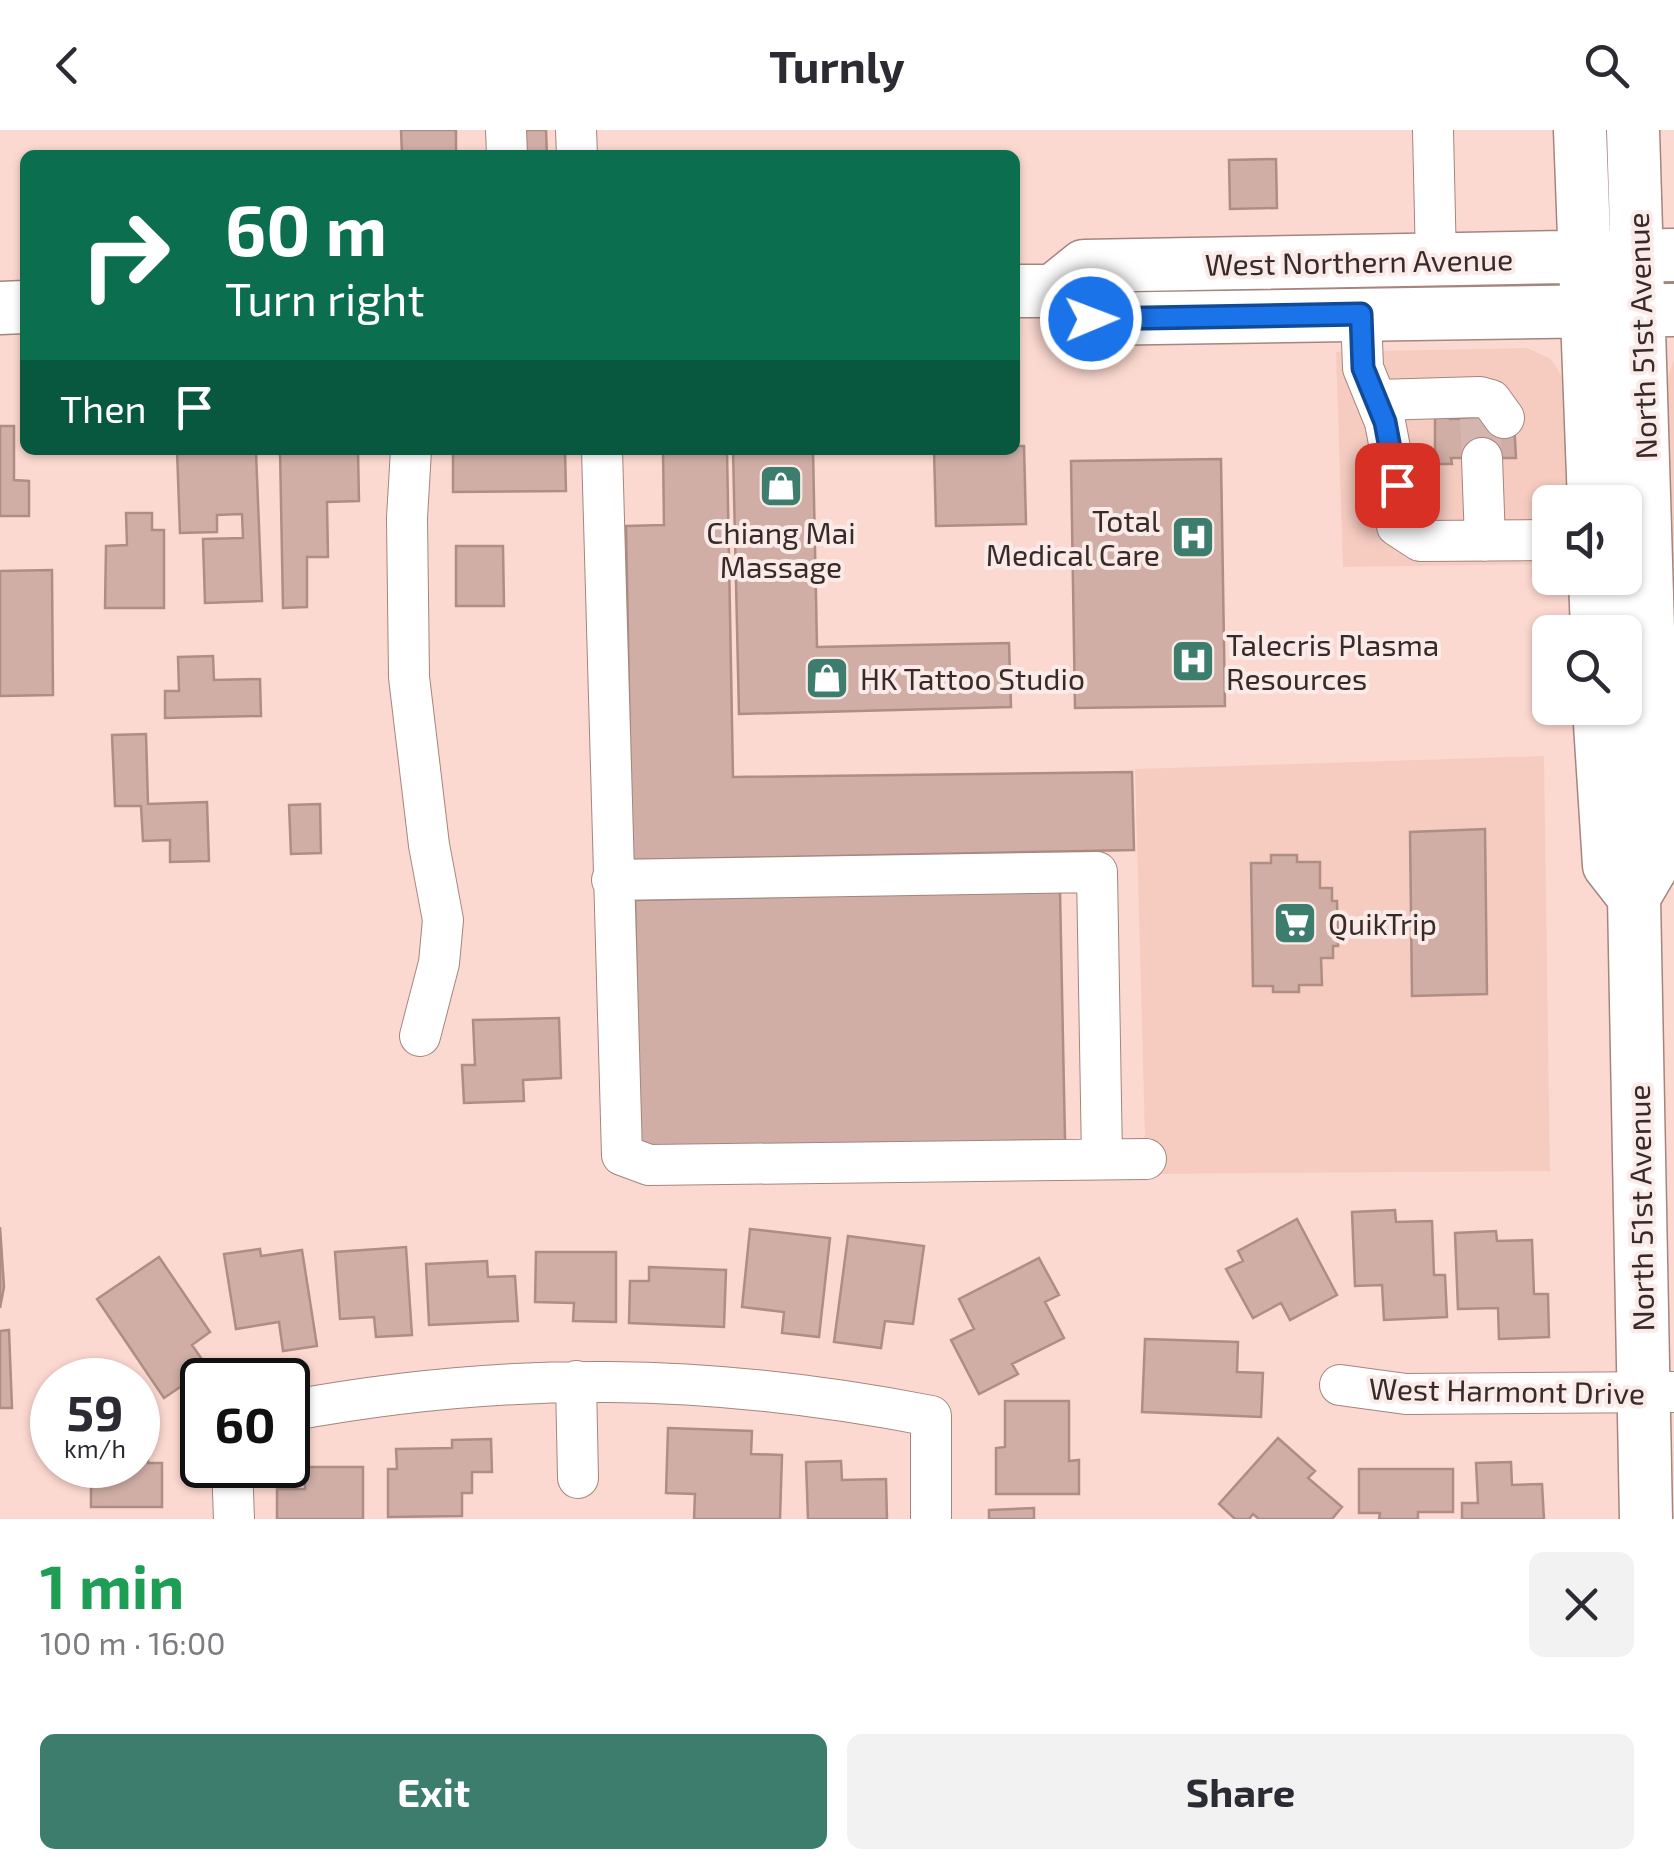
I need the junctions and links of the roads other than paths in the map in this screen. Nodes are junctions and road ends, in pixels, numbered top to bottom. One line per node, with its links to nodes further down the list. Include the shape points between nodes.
1 (1433, 130): 6 (street)
2 (1580, 130): 5 (main road, North 51st Avenue)
3 (1633, 130): 4 (main road, North 51st Avenue)
4 (1656, 256): 5 (main road, West Northern Avenue); 9 (main road, North 51st Avenue)
5 (1586, 257): 6 (main road, West Northern Avenue); 8 (main road, North 51st Avenue)
6 (1436, 261): 7 (main road, West Northern Avenue, via 1084,266)
7 (1034, 291): 10 (main road, West Northern Avenue, via 1091,319)
8 (1589, 310): 9 (main road, West Northern Avenue); 10 (main road, West Northern Avenue); 14 (main road, North 51st Avenue)
9 (1658, 310): 19 (main road, North 51st Avenue, via 1655,861)
10 (1361, 314): 11 (street, via 1363,368)
11 (1377, 400): 15 (street, via 1479,428 1465,499); 15 (street, via 1397,485 1396,526 1420,542)
12 (411, 455): 20 (street, via 409,677 443,920 440,963)
13 (602, 455): 18 (street)
14 (1594, 485)
15 (1485, 528): 16 (street)
16 (1532, 537)
17 (1600, 725): 19 (main road, North 51st Avenue, via 1610,865)
18 (612, 880): 21 (street, via 622,1155 650,1164); 21 (street, via 1098,872)
19 (1634, 897): 25 (main road, North 51st Avenue)
20 (420, 1036)
21 (1102, 1158): 22 (street)
22 (1146, 1159)
23 (576, 1380): 26 (street, via 490,1384); 27 (street); 30 (street, via 743,1386 931,1416)
24 (1340, 1385): 25 (street, West Harmont Drive, via 1406,1394)
25 (1659, 1392): 31 (main road, North 51st Avenue)
26 (310, 1408)
27 (578, 1478)
28 (233, 1488): 29 (street)
29 (234, 1519)
30 (931, 1519)
31 (1646, 1519)

